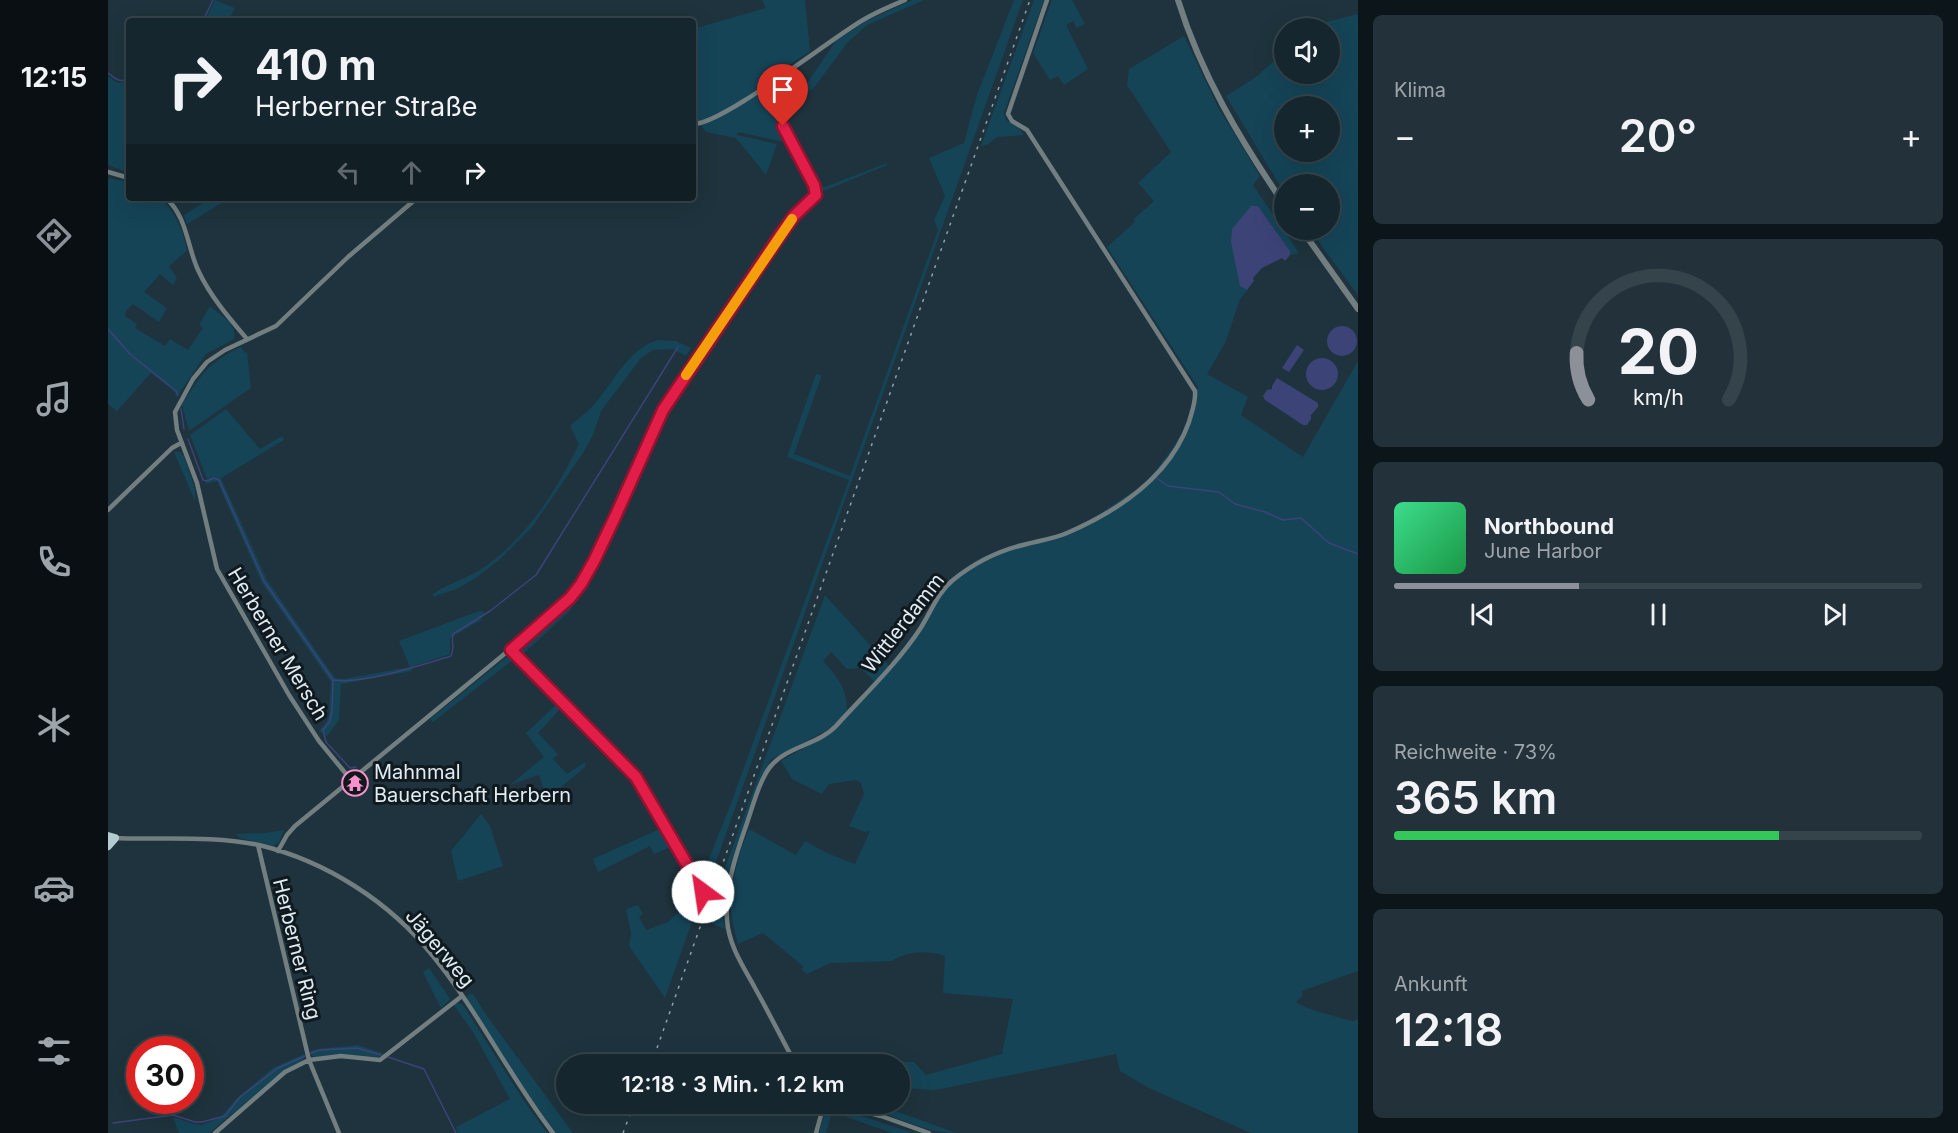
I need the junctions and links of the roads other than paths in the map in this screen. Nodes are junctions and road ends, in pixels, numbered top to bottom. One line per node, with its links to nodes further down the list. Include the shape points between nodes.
1 (905, 0): 4 (street, via 864,19)
2 (1047, 0): 24 (street, Wittlerdamm, via 1008,114 1027,130 1195,391 1196,400 1185,432 1159,473 1119,504 1064,534 999,553 952,581 892,665 831,732 783,755 770,767 738,849)
3 (1178, 0): 8 (street, via 1219,98)
4 (762, 88): 5 (street, via 709,121); 16 (street, via 816,195 781,234 663,410 581,584)
5 (696, 123)
6 (108, 172): 7 (street)
7 (126, 177)
8 (1274, 189)
9 (168, 201): 13 (street, via 180,216 199,273 222,310)
10 (413, 201): 13 (street, Herberner Mersch, via 276,326)
11 (1309, 240): 12 (street)
12 (1358, 309)
13 (247, 339): 14 (street, Herberner Mersch, via 207,362 193,379 175,412)
14 (181, 443): 15 (street); 17 (street, Herberner Mersch, via 197,483 217,569 289,695)
15 (108, 510)
16 (511, 650): 17 (street); 22 (street, via 636,777)
17 (351, 780): 21 (street, via 296,826)
18 (110, 838): 19 (street, Jägerweg, via 217,840); 20 (main road)
19 (258, 845): 21 (street, Jägerweg); 27 (street, Herberner Ring)
20 (108, 846)
21 (279, 851): 25 (street, Jägerweg, via 333,874 377,902 416,936)
22 (703, 892)
23 (714, 897): 24 (street)
24 (727, 902): 26 (street, Wittlerdamm, via 735,952)
25 (462, 996): 27 (street, via 380,1060 341,1056); 32 (street, Jägerweg)
26 (789, 1054)
27 (309, 1060): 30 (street, via 285,1072); 31 (street, Herberner Ring)
28 (821, 1114): 33 (street)
29 (874, 1114): 34 (street)
30 (215, 1133)
31 (339, 1133)
32 (553, 1133)
33 (816, 1133)
34 (929, 1133)

